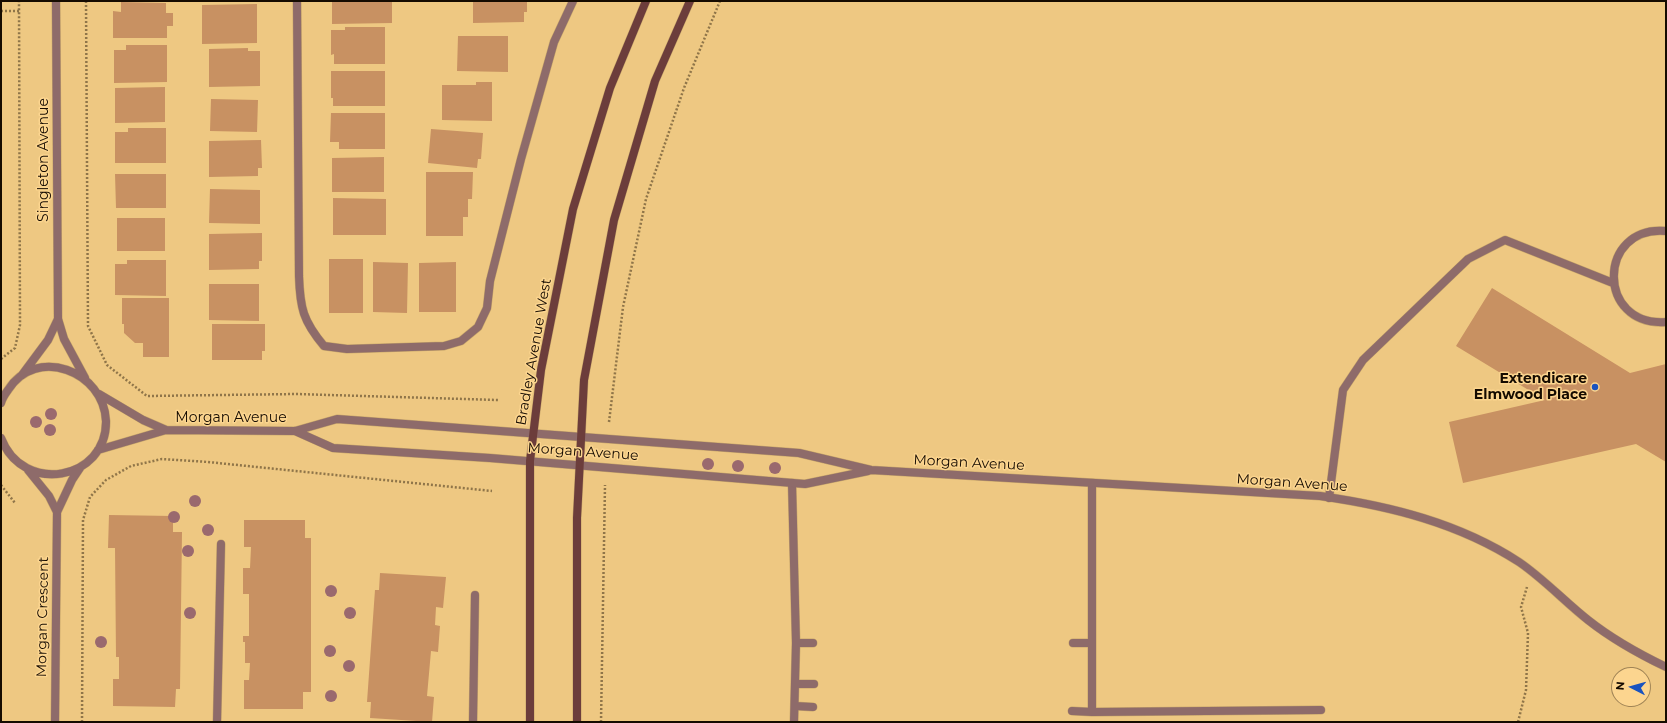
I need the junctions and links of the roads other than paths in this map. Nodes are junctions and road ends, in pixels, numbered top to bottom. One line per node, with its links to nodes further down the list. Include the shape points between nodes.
1 (56, 1): 8 (street, Singleton Avenue)
2 (297, 1): 3 (street, via 300,306 310,330 324,346 347,349 444,346 461,341 478,327 487,308 490,281 554,42)
3 (573, 1)
4 (646, 1): 18 (main road, Bradley Avenue West, via 610,88 573,209 541,370)
5 (690, 1): 19 (main road, via 655,81 614,220 584,380)
6 (1666, 231): 7 (street, via 1641,233 1628,241 1619,253)
7 (1613, 283): 9 (street, via 1618,298 1627,310 1640,319 1655,323); 30 (street, via 1505,240 1468,259 1362,360 1343,390)
8 (58, 319): 10 (street, Singleton Avenue, via 48,340); 11 (street, Singleton Avenue, via 64,339)
9 (1666, 322)
10 (20, 377): 11 (street, via 39,369 60,368 73,371); 12 (street)
11 (85, 378): 14 (street)
12 (10, 387): 13 (street); 15 (street)
13 (1, 391)
14 (99, 394): 16 (street, Morgan Avenue, via 142,420); 22 (street, via 106,422 104,437)
15 (1, 404)
16 (166, 430): 17 (street, Morgan Avenue); 22 (street, Morgan Avenue)
17 (295, 431): 18 (street, Morgan Avenue, via 337,419); 23 (street, Morgan Avenue, via 333,448)
18 (533, 432): 19 (street, Morgan Avenue); 23 (main road, Bradley Avenue West)
19 (581, 436): 24 (main road); 27 (street, Morgan Avenue, via 799,453)
20 (1, 438): 21 (street)
21 (3, 446): 26 (street, via 16,462)
22 (98, 450): 25 (street)
23 (530, 461): 24 (street, Morgan Avenue); 49 (main road, Bradley Avenue West)
24 (579, 465): 28 (street, Morgan Avenue); 50 (main road)
25 (81, 466): 26 (street, via 63,474 48,475); 31 (street, Morgan Crescent)
26 (26, 468): 31 (street, via 49,496)
27 (871, 470): 28 (street, Morgan Avenue, via 805,484); 29 (street, Morgan Avenue)
28 (792, 483): 34 (street)
29 (1092, 483): 30 (street, Morgan Avenue); 37 (street)
30 (1329, 498): 38 (street, Morgan Avenue, via 1398,510 1449,527 1497,549 1520,563 1590,622)
31 (58, 512): 46 (street, Morgan Crescent)
32 (221, 544): 47 (street)
33 (475, 595): 48 (street)
34 (796, 643): 35 (street); 39 (street)
35 (813, 643)
36 (1073, 643): 37 (street)
37 (1092, 643): 45 (street)
38 (1666, 667)
39 (795, 684): 40 (street); 41 (street)
40 (814, 684)
41 (795, 706): 42 (street); 51 (street)
42 (813, 707)
43 (1321, 710): 45 (street)
44 (1072, 711): 45 (street)
45 (1092, 712)
46 (55, 722)
47 (217, 722)
48 (473, 722)
49 (530, 722)
50 (577, 722)
51 (794, 722)

